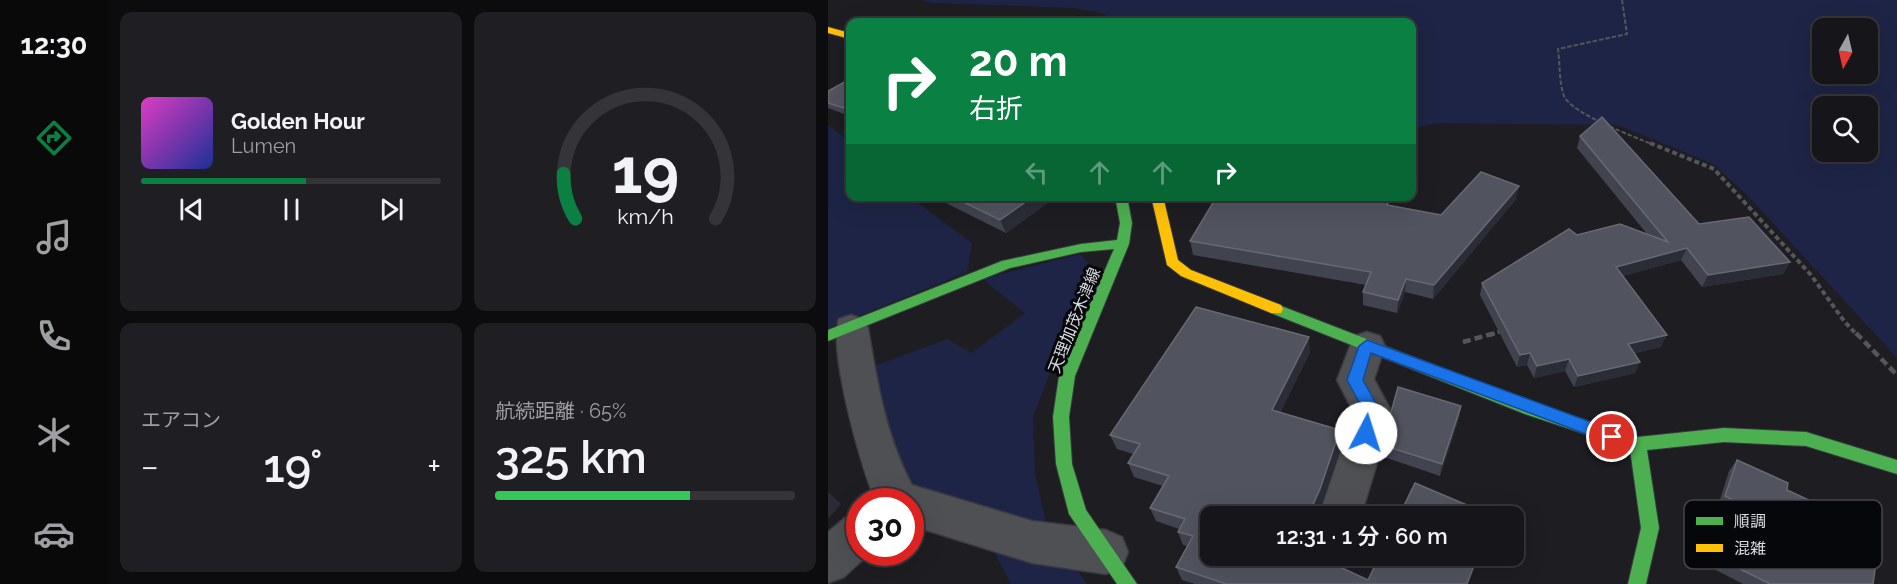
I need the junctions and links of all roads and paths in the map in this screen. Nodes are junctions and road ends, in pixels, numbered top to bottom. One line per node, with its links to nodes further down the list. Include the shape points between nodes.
1 (1622, 0): 9 (path, via 1627,34 1558,49 1564,96 1604,123 1714,169 1811,275 1844,321)
2 (828, 30): 3 (street)
3 (846, 35)
4 (1121, 201): 6 (street, 天理加茂木津線, via 1126,223)
5 (1158, 201): 8 (street, via 1172,262 1186,273)
6 (1123, 244): 7 (street, via 1081,248 1006,264); 17 (street, 天理加茂木津線, via 1067,376 1061,417 1064,464 1078,514)
7 (840, 332): 12 (street, via 858,381 883,476)
8 (1367, 346): 10 (street); 13 (street, via 1355,380 1373,413)
9 (1897, 375)
10 (1638, 444): 11 (street, via 1724,435 1806,439); 18 (street, via 1650,528)
11 (1897, 467)
12 (891, 488)
13 (1343, 506)
14 (924, 509): 17 (street)
15 (846, 545): 16 (street)
16 (828, 561)
17 (1117, 568)
18 (1637, 584)

